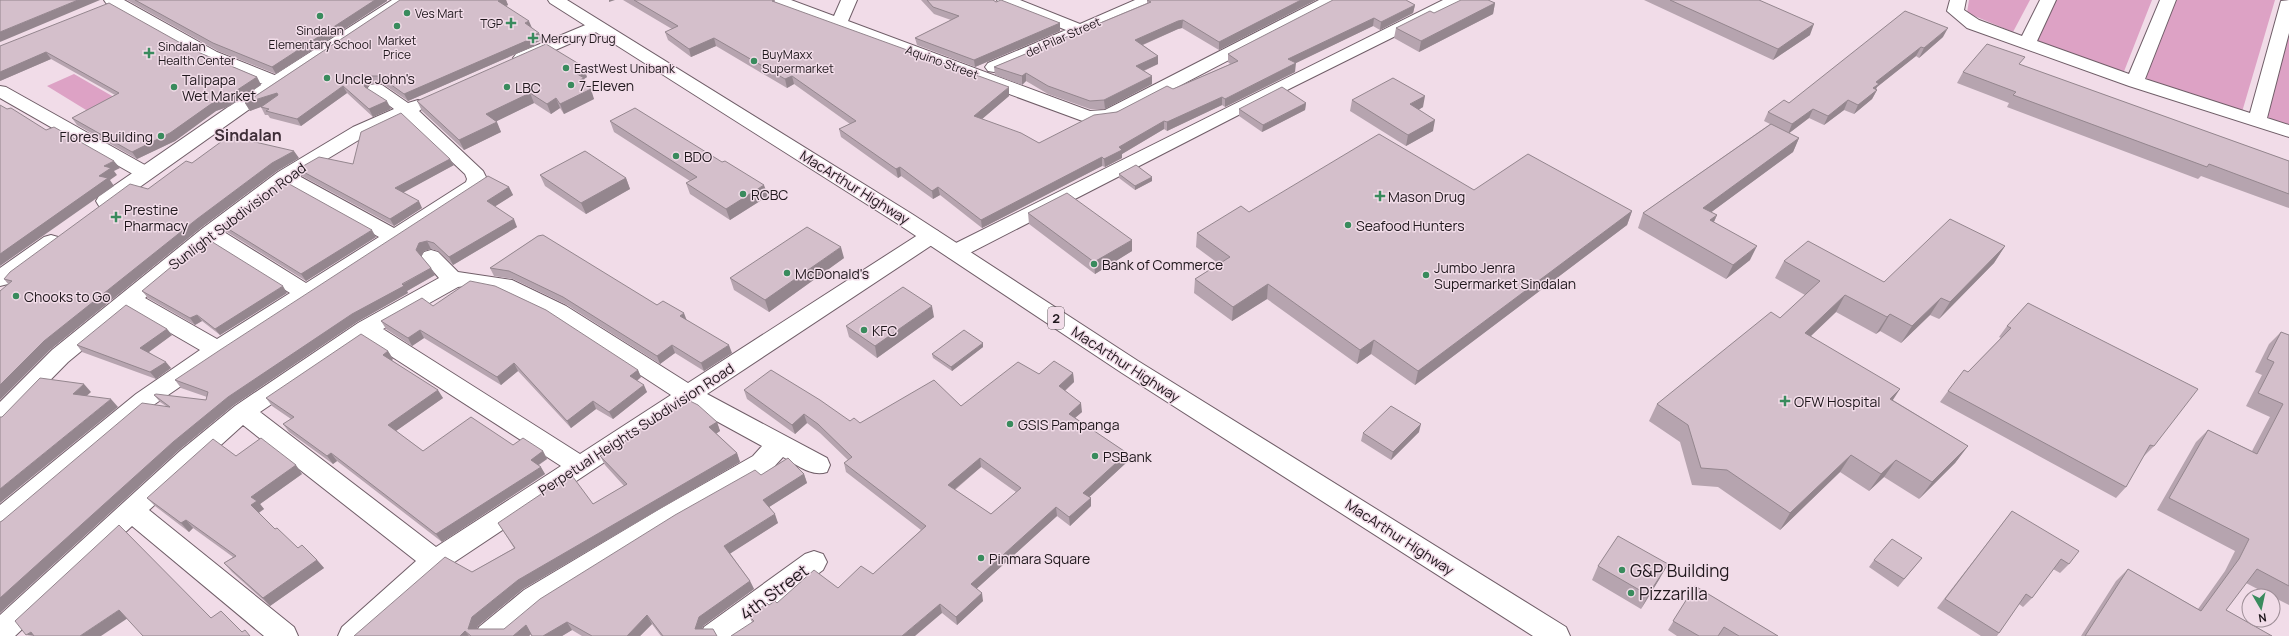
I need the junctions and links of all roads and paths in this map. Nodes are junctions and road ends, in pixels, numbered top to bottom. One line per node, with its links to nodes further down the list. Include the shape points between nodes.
1 (388, 0): 18 (main road, via 356,23)
2 (403, 0): 18 (main road)
3 (556, 0): 16 (main road, MacArthur Highway / 2)
4 (776, 0): 15 (main road, Aquino Street)
5 (849, 0): 15 (main road)
6 (1005, 0): 17 (main road)
7 (1149, 0): 17 (main road, del Pilar Street)
8 (1332, 0): 21 (main road, Aquino Street, via 1109,115 1088,117)
9 (1456, 0): 37 (main road)
10 (1958, 0): 19 (main road, via 1955,12 1973,24)
11 (2048, 0): 19 (main road)
12 (2168, 0): 23 (main road)
13 (2289, 1): 28 (main road)
14 (109, 3): 22 (main road, via 211,56)
15 (838, 25): 21 (main road, Aquino Street)
16 (595, 26): 20 (main road); 35 (main road, MacArthur Highway / 2)
17 (1081, 30): 21 (main road, del Pilar Street)
18 (350, 33): 22 (main road)
19 (2027, 44): 23 (main road)
20 (510, 64)
21 (978, 74)
22 (276, 82): 30 (main road)
23 (2135, 82): 28 (main road)
24 (376, 89): 27 (main road)
25 (0, 91): 30 (main road)
26 (432, 98): 27 (main road, Sunlight Subdivision Road)
27 (407, 110): 31 (main road, Sunlight Subdivision Road, via 360,131); 36 (main road, via 473,171 477,179 474,186)
28 (2257, 121): 29 (main road)
29 (2289, 131)
30 (145, 173): 32 (main road)
31 (285, 176): 34 (main road, Sunlight Subdivision Road); 36 (main road)
32 (94, 211)
33 (68, 230): 39 (main road)
34 (210, 233): 41 (main road); 42 (main road, Sunlight Subdivision Road)
35 (931, 236): 37 (main road, MacArthur Highway / 2); 45 (main road, Perpetual Heights Subdivision Road)
36 (394, 237): 41 (main road)
37 (955, 252): 60 (main road, MacArthur Highway / 2)
38 (431, 257): 40 (main road)
39 (0, 279)
40 (453, 280): 43 (main road); 45 (main road, via 464,279 504,285 558,311)
41 (306, 293): 44 (main road)
42 (130, 299): 44 (main road); 47 (main road, Sunlight Subdivision Road, via 60,356)
43 (366, 329): 46 (main road); 50 (main road)
44 (217, 350): 52 (main road, via 144,400)
45 (690, 396): 48 (main road); 50 (main road, Perpetual Heights Subdivision Road)
46 (243, 412): 51 (main road, via 189,458); 53 (main road)
47 (0, 417)
48 (775, 440): 49 (main road); 58 (main road, via 774,451 762,463 534,598)
49 (818, 465)
50 (580, 466): 53 (main road, Perpetual Heights Subdivision Road)
51 (133, 512): 55 (main road); 56 (main road)
52 (0, 520)
53 (435, 561): 57 (main road, Perpetual Heights Subdivision Road)
54 (814, 562): 59 (main road, 4th Street)
55 (0, 632)
56 (284, 636)
57 (352, 636)
58 (489, 636)
59 (714, 636)
60 (1556, 636)

